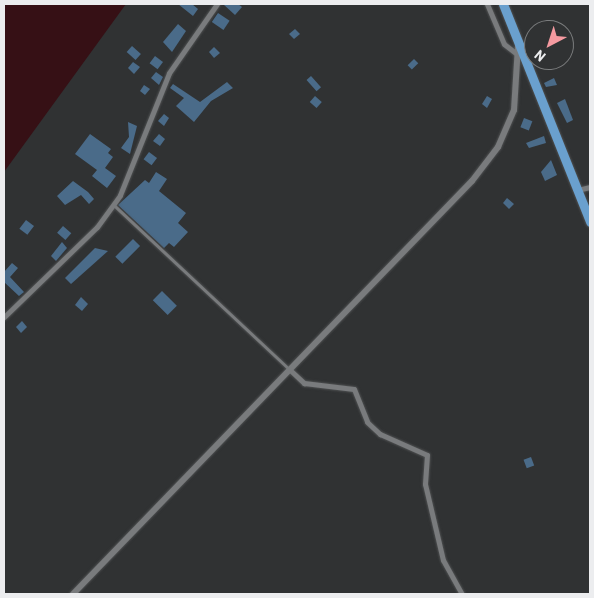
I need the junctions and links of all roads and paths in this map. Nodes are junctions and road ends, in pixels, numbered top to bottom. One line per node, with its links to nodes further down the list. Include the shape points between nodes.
1 (217, 4): 8 (street, via 169,73)
2 (487, 4): 5 (street, via 504,44)
3 (503, 4): 4 (highway)
4 (518, 32): 5 (street); 7 (highway)
5 (518, 55): 11 (street, via 514,110 498,146 472,181)
6 (590, 187): 7 (street)
7 (577, 190): 9 (highway)
8 (113, 204): 10 (street, via 97,227); 11 (lane)
9 (590, 222)
10 (4, 317)
11 (289, 369): 12 (street); 13 (street, via 304,383 354,389 373,428 394,442 417,447 427,455 425,484 443,560)
12 (73, 594)
13 (462, 594)

